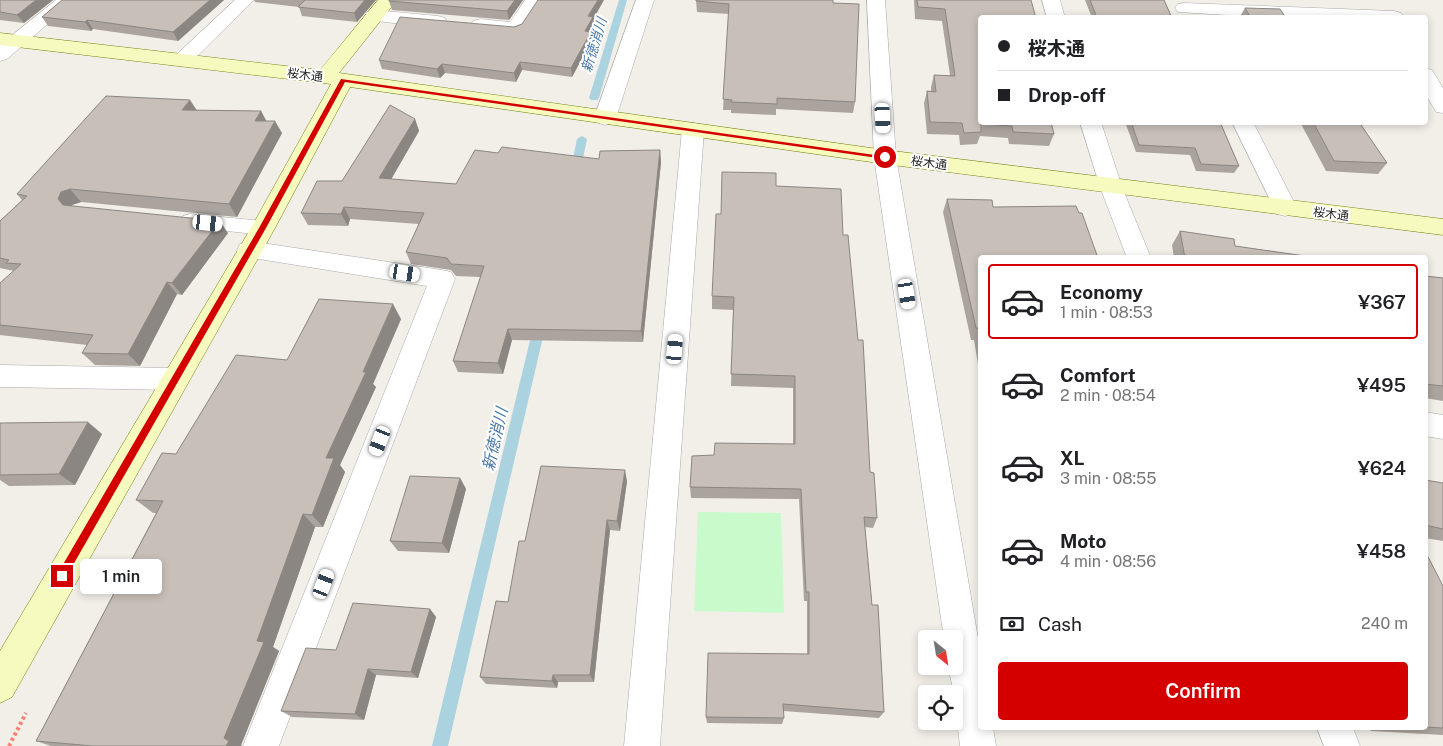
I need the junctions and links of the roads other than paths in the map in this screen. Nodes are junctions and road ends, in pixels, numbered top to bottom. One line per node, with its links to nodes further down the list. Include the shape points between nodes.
1 (67, 0): 14 (street)
2 (246, 0): 16 (street)
3 (388, 0): 13 (street)
4 (534, 0): 13 (street, via 515,28)
5 (645, 0): 20 (street)
6 (876, 0): 24 (street)
7 (1051, 0): 10 (street)
8 (1384, 0): 12 (street)
9 (1185, 8): 11 (street)
10 (1055, 15)
11 (1348, 15)
12 (1393, 15)
13 (374, 16): 17 (street)
14 (7, 40): 15 (street); 16 (street, 桜木通)
15 (0, 55)
16 (182, 60): 17 (street, 桜木通)
17 (334, 79): 20 (street, 桜木通); 29 (street)
18 (1428, 80): 19 (street)
19 (1443, 107)
20 (605, 118): 23 (street, 桜木通)
21 (1091, 125): 25 (street)
22 (1244, 125): 26 (street)
23 (693, 130): 24 (street, 桜木通); 38 (street)
24 (885, 157): 25 (street, 桜木通); 39 (street)
25 (1111, 187): 26 (street, 桜木通); 30 (street)
26 (1286, 208): 28 (street, 桜木通)
27 (167, 219): 29 (lane)
28 (1443, 227)
29 (256, 239): 32 (street); 37 (street, via 442,279)
30 (1138, 255)
31 (0, 376): 32 (street)
32 (174, 379): 35 (street)
33 (1428, 424): 34 (street)
34 (1443, 427)
35 (0, 685)
36 (1335, 730): 40 (street)
37 (261, 746)
38 (642, 746)
39 (978, 746)
40 (1342, 746)

